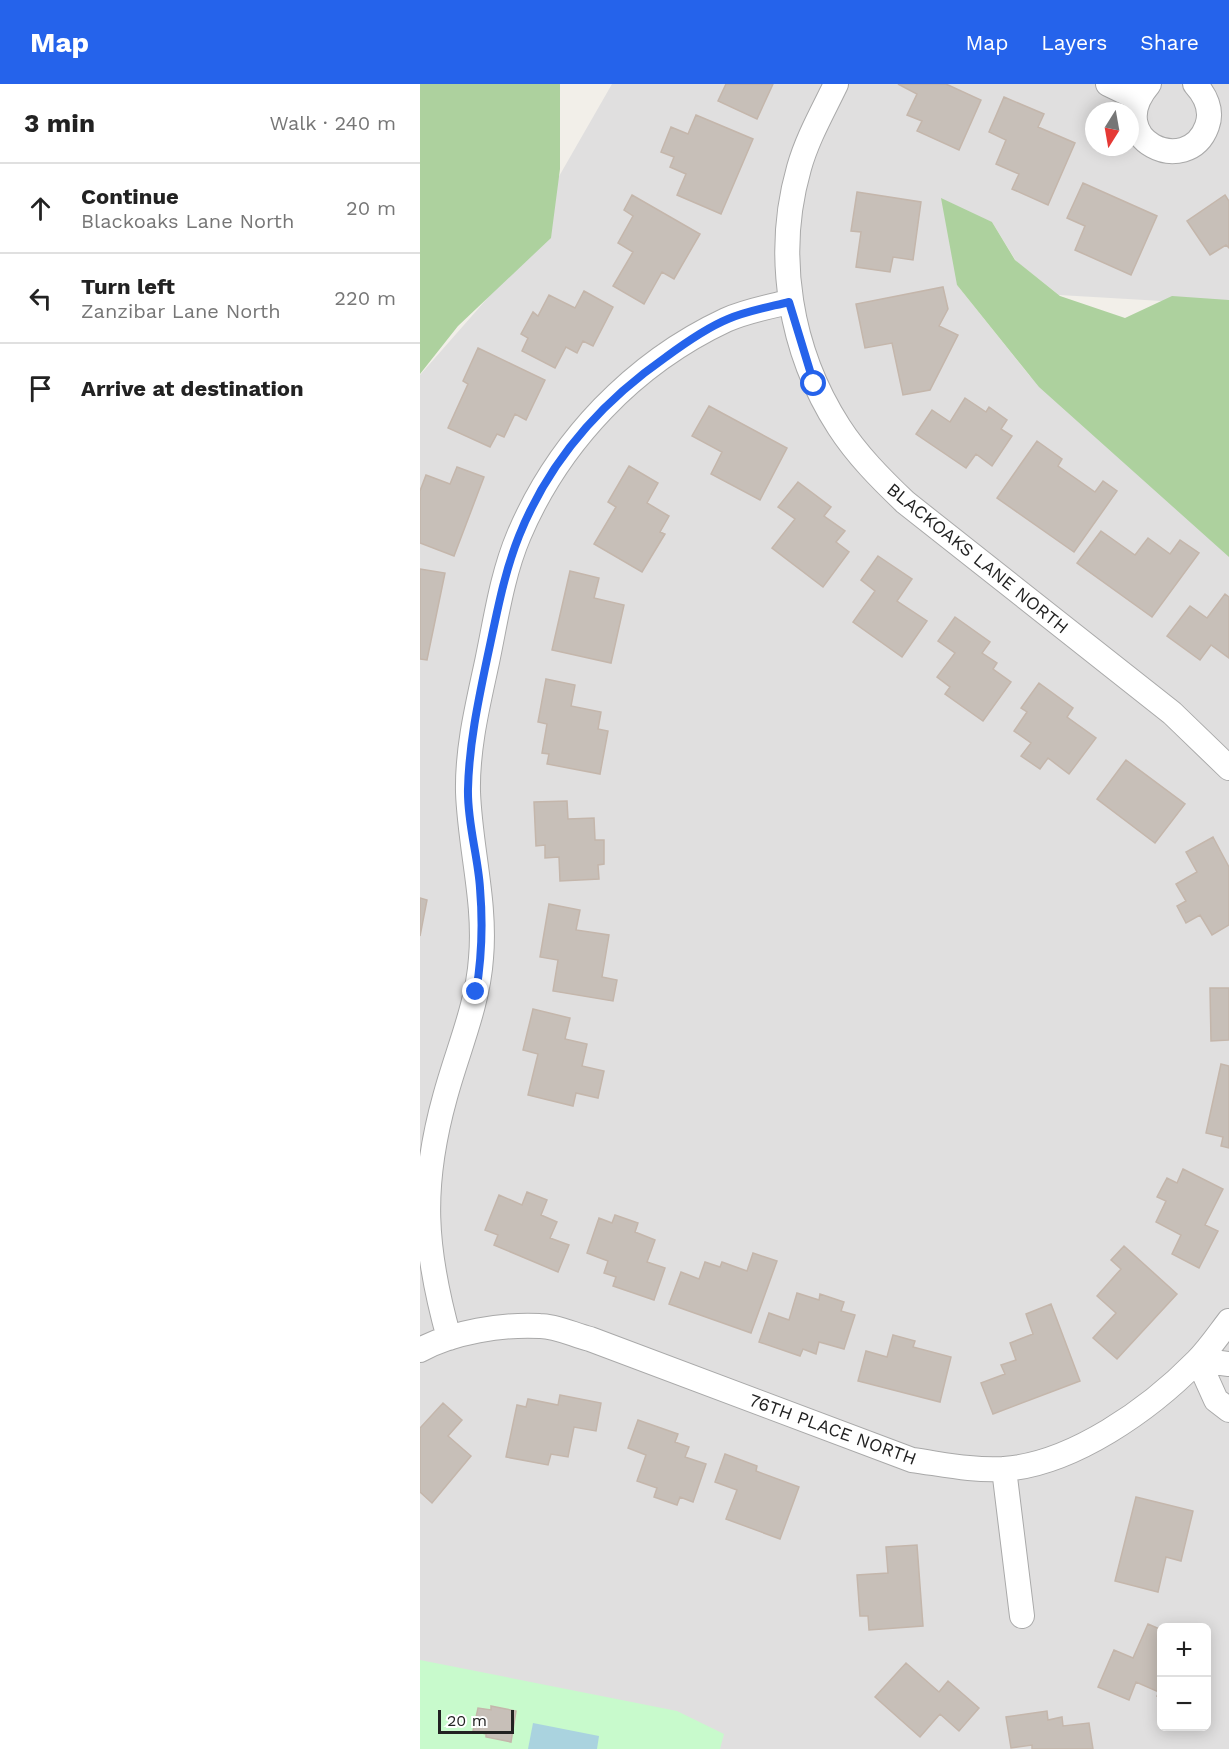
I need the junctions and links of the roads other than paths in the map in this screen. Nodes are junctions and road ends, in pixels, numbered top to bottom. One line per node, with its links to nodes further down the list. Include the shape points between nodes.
1 (836, 84): 5 (street, BLACKOAKS LANE NORTH, via 799,168 787,255)
2 (1108, 84): 4 (street)
3 (1195, 84): 4 (street, via 1204,93 1209,121 1202,137 1178,151 1150,145 1140,135 1134,110)
4 (1143, 91)
5 (789, 302): 6 (street, BLACKOAKS LANE NORTH, via 814,384 839,428 871,469 905,502 1172,713); 8 (street, via 728,319 641,375 602,409 567,447 543,486 504,577 469,762 468,792 480,887 481,961 429,1164 429,1257)
6 (1229, 768)
7 (1229, 1321): 10 (street)
8 (449, 1338): 9 (street, 76TH PLACE NORTH); 13 (street, 76TH PLACE NORTH, via 498,1328 541,1325 590,1339 912,1460)
9 (420, 1350)
10 (1198, 1360): 11 (street); 12 (street, via 1216,1400); 13 (street, 76TH PLACE NORTH, via 1124,1421 1086,1443)
11 (1229, 1364)
12 (1229, 1410)
13 (1004, 1469): 14 (street)
14 (1022, 1616)

